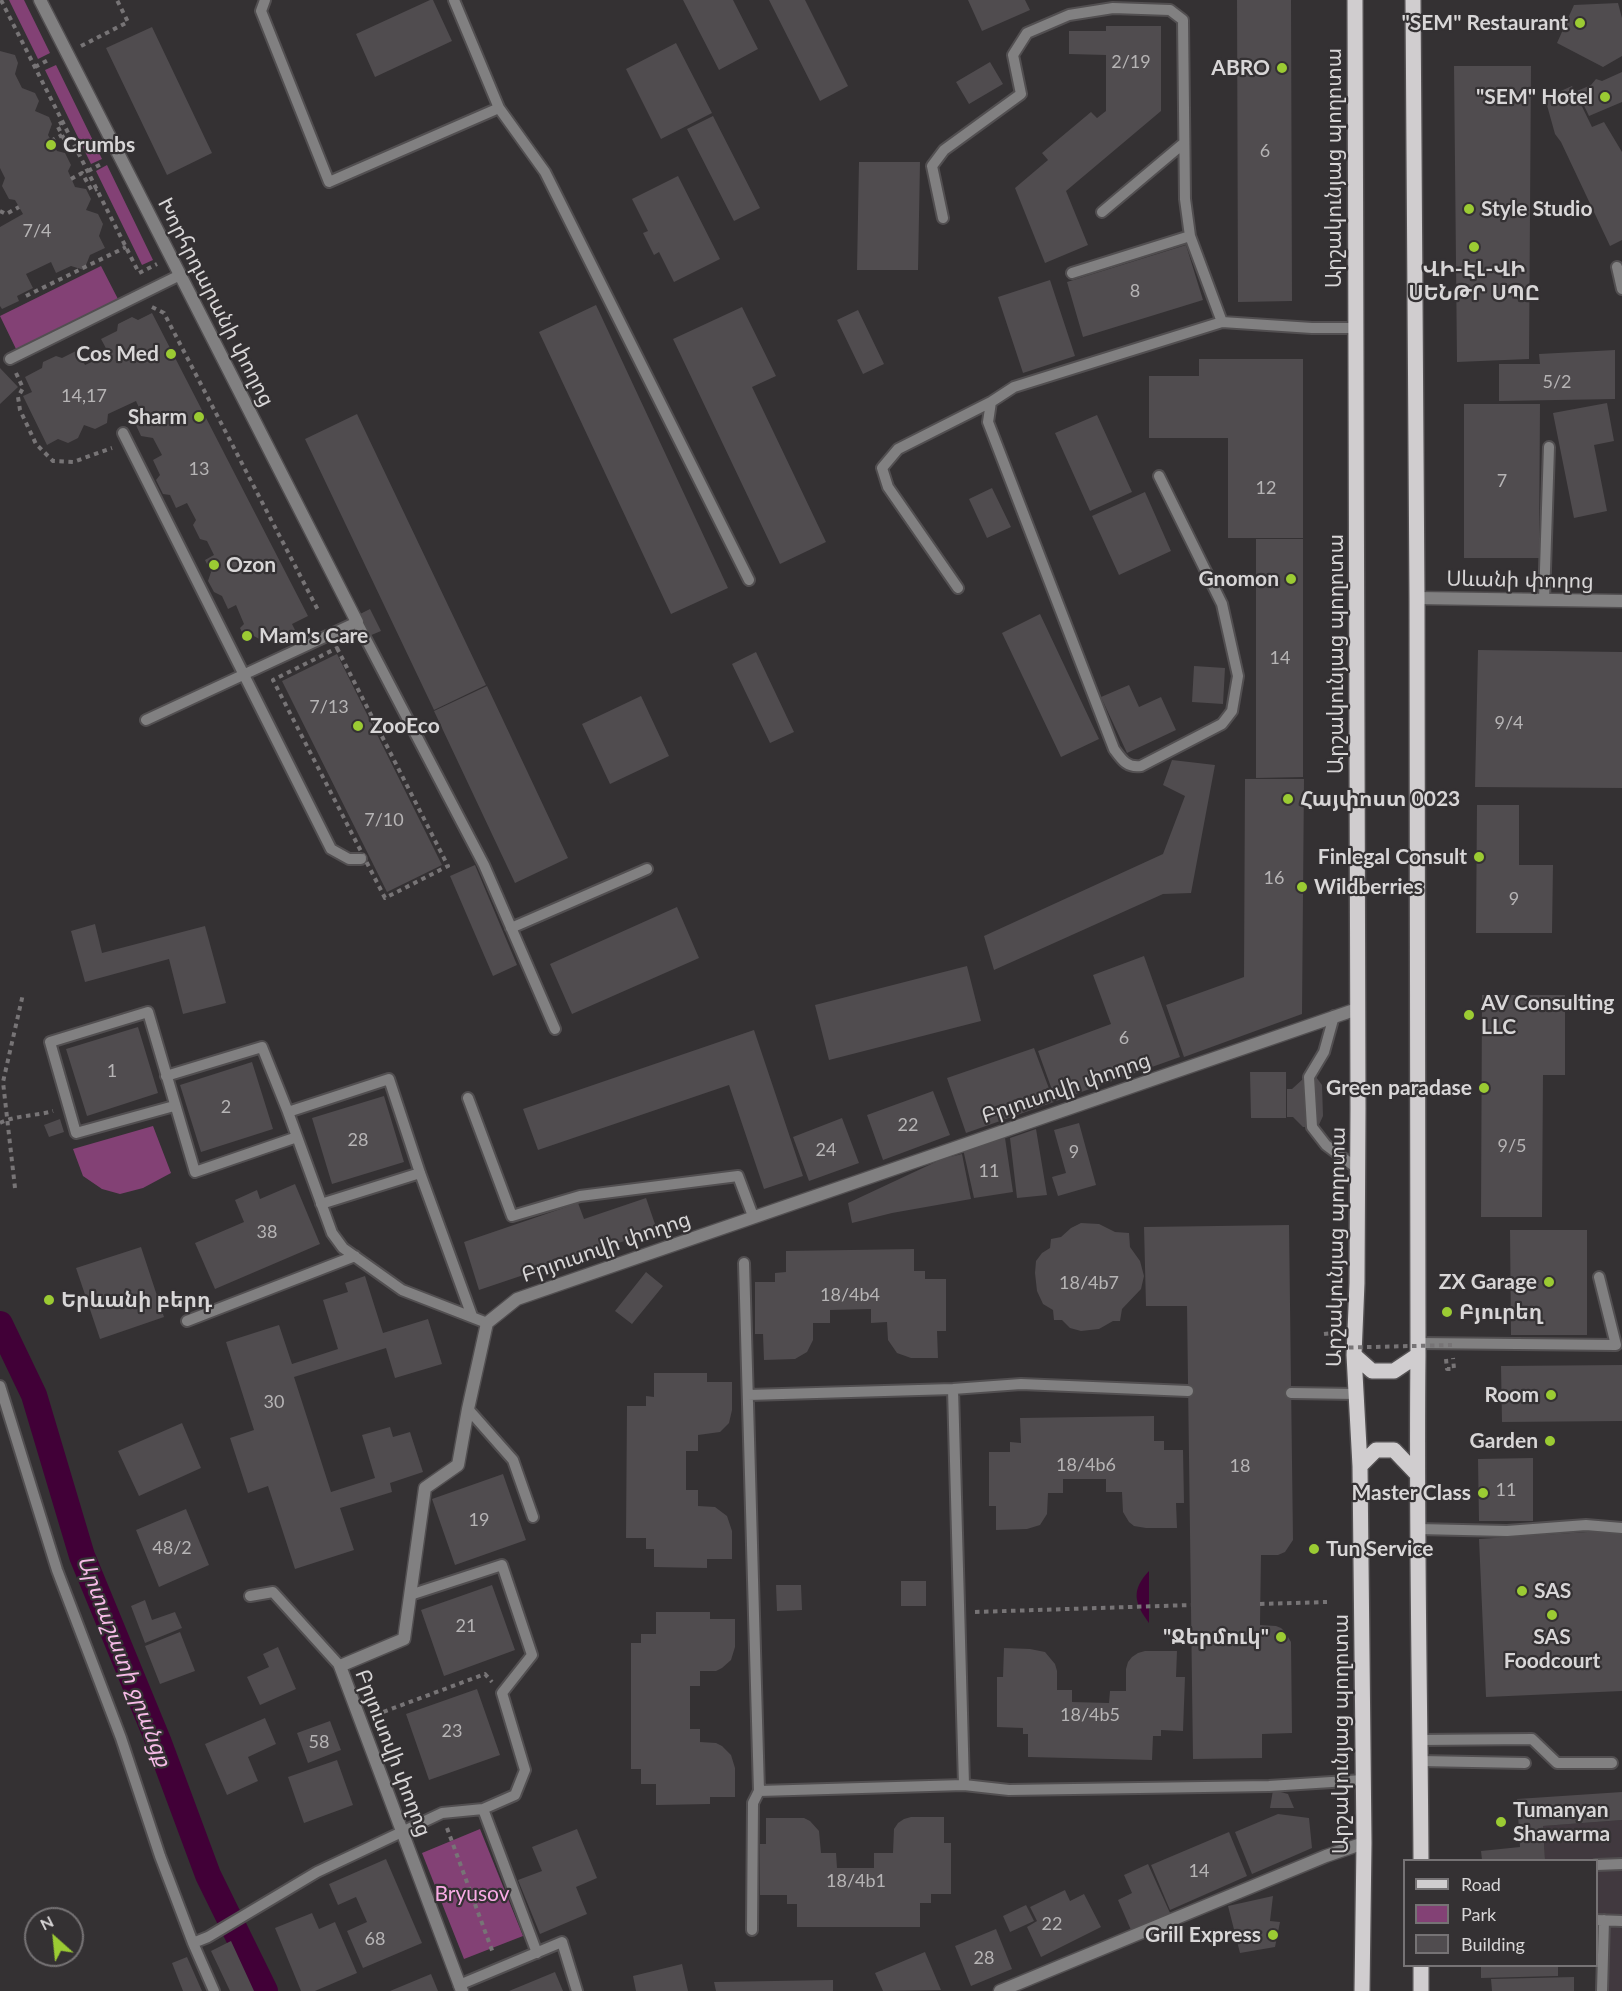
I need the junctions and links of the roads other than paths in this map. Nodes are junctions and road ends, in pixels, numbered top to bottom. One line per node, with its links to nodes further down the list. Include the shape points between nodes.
1 (40, 0): 13 (street, Խորհրդարանի փողոց, via 62,54)
2 (265, 0): 6 (lane, via 261,11 329,182)
3 (454, 0): 6 (lane)
4 (1355, 0): 16 (main road, Արշակունյաց պողոտա)
5 (1413, 0): 24 (main road)
6 (499, 108): 22 (lane, via 545,172)
7 (1184, 143): 8 (lane); 9 (lane, via 1183,20 1170,10 1125,8 1069,15 1027,33 1012,56 1021,94 944,150 932,166); 10 (lane)
8 (1102, 212)
9 (943, 218)
10 (1190, 236): 12 (lane); 15 (lane)
11 (1617, 267): 14 (lane)
12 (1072, 273)
13 (180, 275): 17 (lane); 27 (street, Խորհրդարանի փողոց)
14 (1622, 289)
15 (1222, 322): 16 (lane); 18 (lane, via 1014,387)
16 (1355, 328): 33 (main road, Արշակունյաց պողոտա)
17 (10, 359)
18 (991, 402): 21 (lane, via 988,422 1114,749 1133,767 1222,724 1232,711 1238,676 1222,604); 23 (lane, via 898,449 882,468 888,487)
19 (126, 438): 28 (lane)
20 (1549, 447): 25 (lane)
21 (1159, 476)
22 (749, 580)
23 (958, 588)
24 (1417, 598): 25 (street, Սևանի փողոց); 51 (main road)
25 (1544, 600): 26 (street, Սևանի փողոց)
26 (1622, 601)
27 (357, 622): 28 (lane); 32 (lane, via 484,865)
28 (244, 674): 29 (lane); 30 (lane, via 331,849 349,859)
29 (146, 720)
30 (361, 859)
31 (647, 869): 32 (lane)
32 (511, 928): 35 (lane)
33 (1357, 1009): 34 (street, Բրյուսովի փողոց); 41 (main road, Արշակունյաց պողոտա)
34 (1335, 1016): 41 (lane, via 1324,1052 1309,1077 1312,1127 1326,1145); 44 (street, Բրյուսովի փողոց)
35 (555, 1029)
36 (166, 1076): 38 (lane); 38 (lane, via 148,1012 50,1042 76,1133); 39 (lane, via 262,1047)
37 (468, 1098): 44 (lane, via 512,1216 580,1196 738,1176)
38 (174, 1106): 40 (lane, via 195,1172)
39 (288, 1112): 40 (lane); 42 (lane, via 389,1079)
40 (297, 1137): 43 (lane)
41 (1358, 1169): 52 (main road, Արշակունյաց պողոտա)
42 (420, 1173): 43 (lane); 48 (lane)
43 (321, 1204): 45 (lane, via 332,1233)
44 (753, 1216): 50 (street, Բրյուսովի փողոց, via 517,1299)
45 (355, 1256): 48 (lane, via 402,1290); 49 (lane)
46 (744, 1263): 58 (lane)
47 (1599, 1277): 51 (lane, via 1616,1345)
48 (472, 1316): 50 (lane)
49 (187, 1321)
50 (487, 1323): 59 (street, Բրյուսովի փողոց)
51 (1418, 1349): 52 (main road, via 1394,1371 1372,1371); 61 (main road)
52 (1354, 1355): 57 (main road, Արշակունյաց պողոտա)
53 (0, 1386): 84 (lane, via 57,1570)
54 (953, 1389): 55 (lane, via 1021,1384); 58 (lane); 73 (lane)
55 (1188, 1391)
56 (1291, 1393): 57 (lane)
57 (1356, 1394): 60 (main road, Արշակունյաց պողոտա)
58 (748, 1395): 74 (lane)
59 (468, 1409): 62 (lane, via 513,1460); 65 (street, Բրյուսովի փողոց, via 458,1465 425,1488)
60 (1360, 1466): 61 (main road, via 1376,1450 1394,1450); 72 (main road, Արշակունյաց պողոտա)
61 (1416, 1473): 64 (main road)
62 (533, 1517)
63 (1622, 1528): 64 (lane, via 1586,1525 1507,1531)
64 (1418, 1529): 68 (main road)
65 (410, 1595): 67 (street, Բրյուսովի փողոց, via 404,1639); 75 (lane, via 502,1565 532,1655 502,1693 525,1770 515,1795)
66 (250, 1596): 67 (lane, via 273,1592)
67 (340, 1666): 76 (street, Բրյուսովի փողոց)
68 (1420, 1740): 69 (main road); 70 (lane, via 1533,1739 1557,1763)
69 (1420, 1761): 71 (lane); 78 (main road)
70 (1612, 1762)
71 (1525, 1763)
72 (1363, 1780): 73 (lane, via 1269,1786 1009,1790); 77 (main road, Արշակունյաց պողոտա)
73 (964, 1785): 74 (lane)
74 (759, 1791): 83 (lane, via 753,1803)
75 (483, 1809): 76 (lane, via 442,1813); 85 (lane)
76 (403, 1833): 84 (lane, via 317,1872); 87 (street, Բրյուսովի փողոց)
77 (1364, 1843): 90 (street); 91 (main road, Արշակունյաց պողոտա)
78 (1421, 1859)
79 (1622, 1864): 80 (lane)
80 (1598, 1865)
81 (1600, 1920): 82 (lane); 93 (lane)
82 (1622, 1921)
83 (752, 1930)
84 (193, 1943): 88 (lane)
85 (537, 1953): 87 (lane); 89 (lane, via 562,1942)
86 (1421, 1967): 92 (main road)
87 (460, 1988)
88 (214, 1991)
89 (577, 1991)
90 (1000, 1991)
91 (1362, 1991)
92 (1421, 1991)
93 (1602, 1991)

